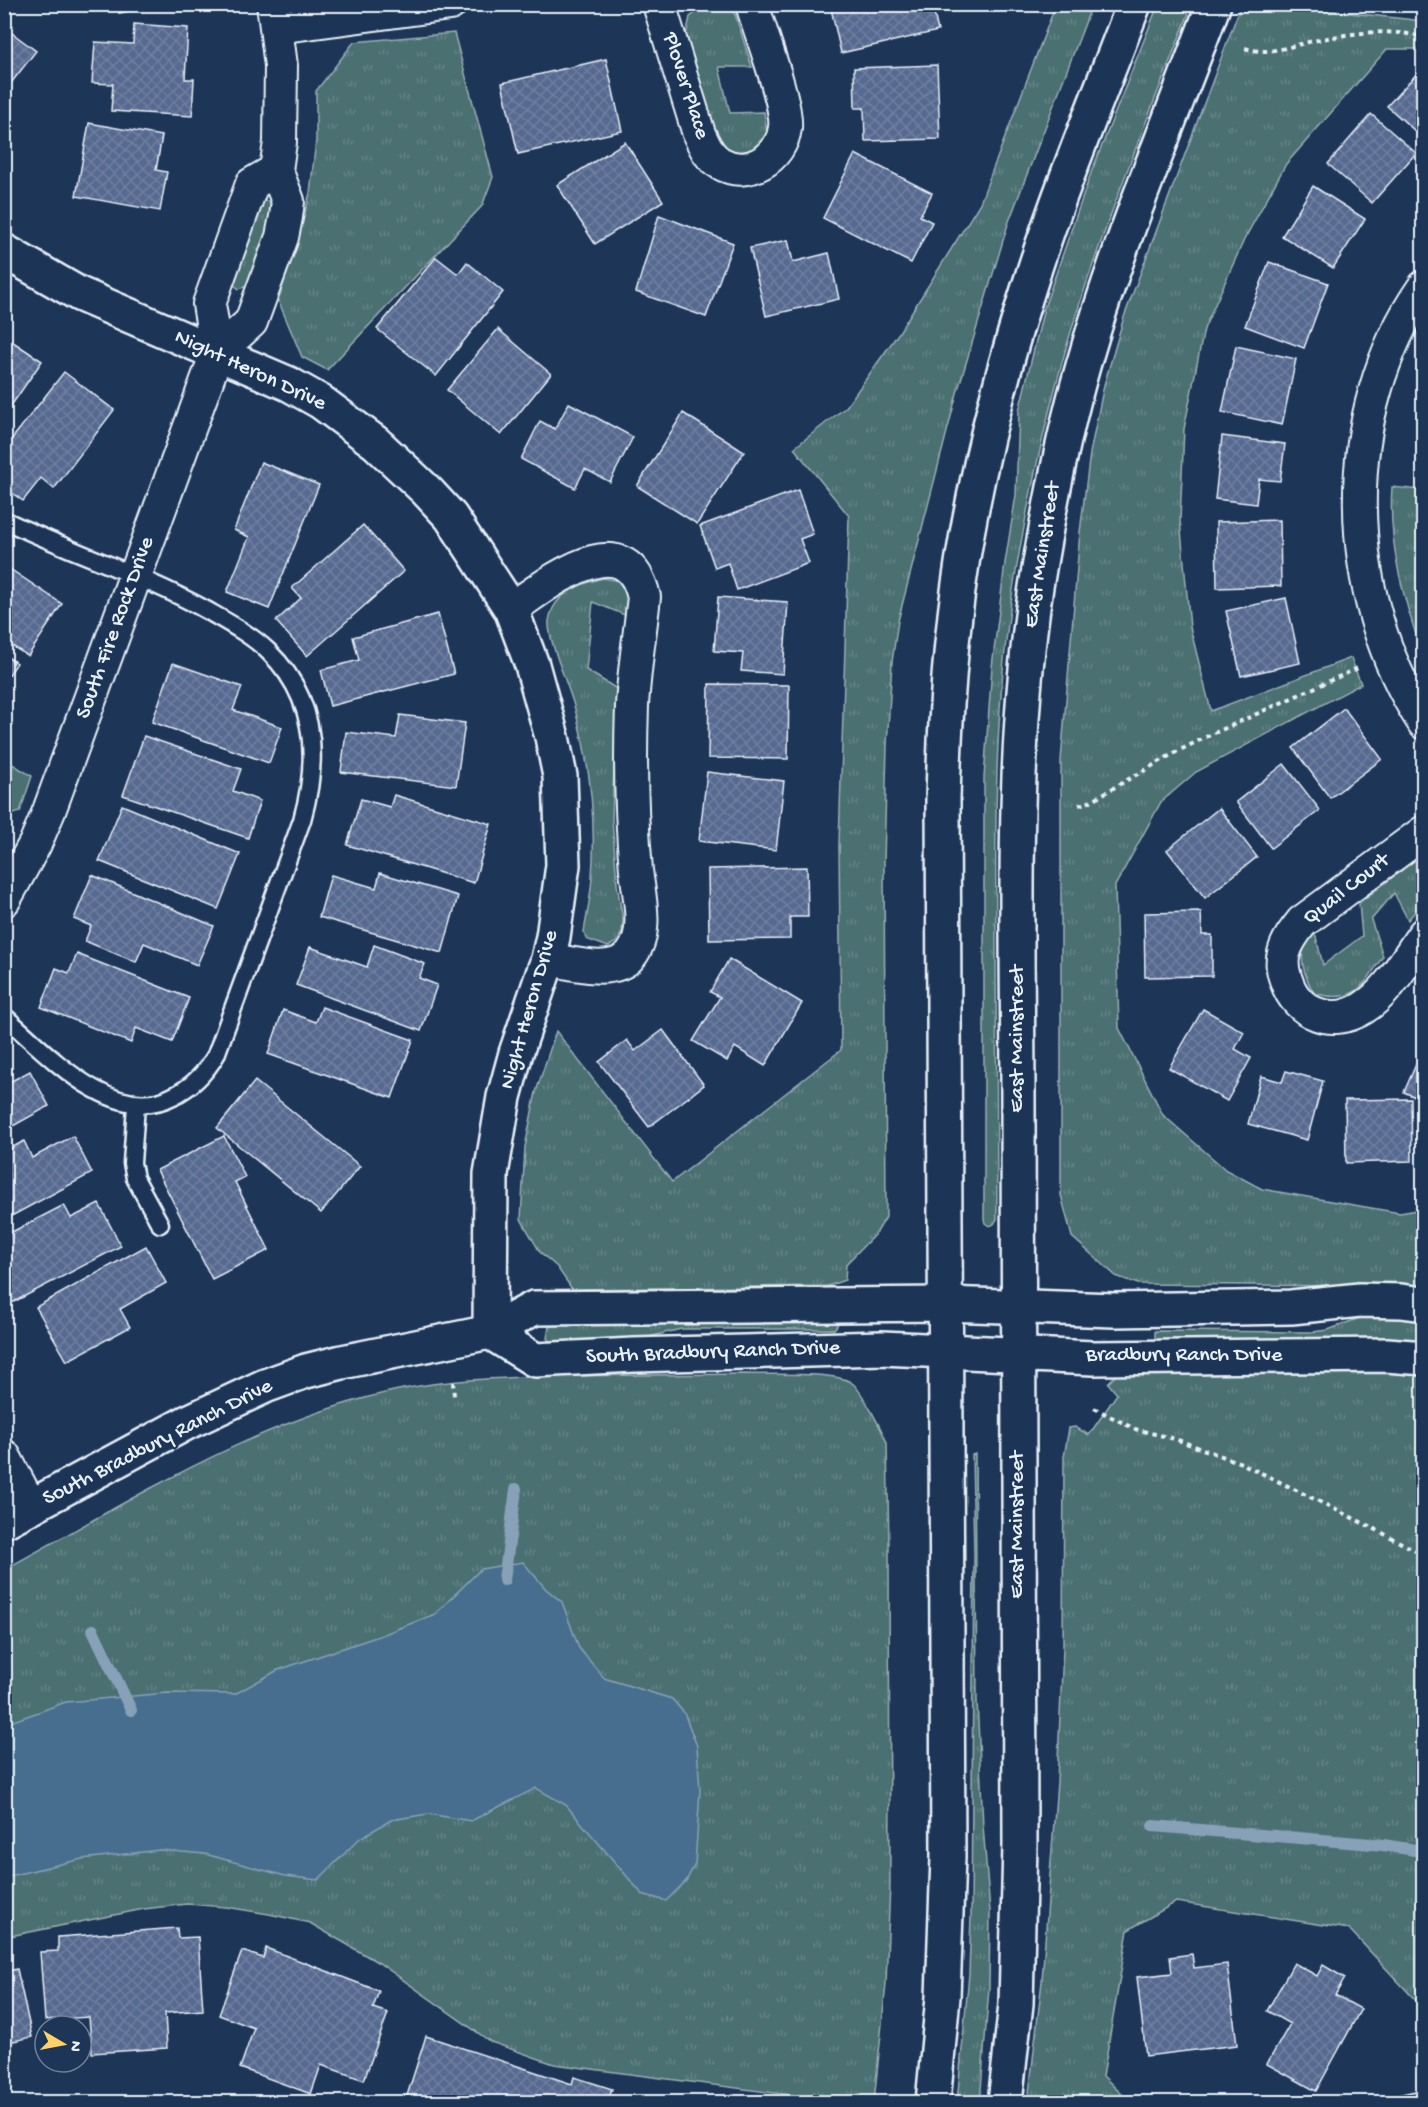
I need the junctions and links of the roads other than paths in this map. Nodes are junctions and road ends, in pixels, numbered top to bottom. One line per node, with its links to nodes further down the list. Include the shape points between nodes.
1 (450, 4): 6 (street)
2 (659, 4): 3 (street, Plover Place, via 699,134 708,152 732,169 747,168 772,158 785,128 777,85)
3 (752, 4)
4 (1134, 4): 22 (main road, via 1021,311 990,427 965,547 944,736)
5 (1214, 4): 24 (main road, East Mainstreet, via 1084,362 1068,419 1036,586 1018,817)
6 (275, 16): 7 (street, via 282,109)
7 (276, 170): 10 (street, via 252,184 209,304); 10 (street, via 288,201 282,237 251,322)
8 (4, 251): 10 (main road, Night Heron Drive, via 79,294)
9 (1424, 287): 14 (street, via 1401,324 1376,388 1363,451 1359,519 1378,628 1399,681)
10 (217, 353): 12 (street, South Fire Rock Drive); 13 (main road, Night Heron Drive, via 321,402 376,443 451,518)
11 (4, 520): 12 (lane)
12 (135, 576): 16 (street, South Fire Rock Drive, via 49,811); 20 (lane, via 170,590 232,625 269,652 303,705 313,761 302,820 216,1054 202,1075 178,1094)
13 (511, 609): 18 (main road, Night Heron Drive, via 532,665 560,776 563,865); 18 (street, via 555,579 595,561 626,564 641,583 644,597 632,725 631,798 639,940 631,956 619,964 600,967)
14 (1424, 723)
15 (1424, 832): 17 (street, Quail Court, via 1302,922 1290,936 1282,970 1294,998 1305,1009 1332,1018 1348,1015 1380,995)
16 (4, 900)
17 (1424, 934)
18 (548, 959): 25 (main road, Night Heron Drive, via 504,1097 491,1174)
19 (4, 1016): 20 (lane, via 89,1087)
20 (136, 1105): 21 (lane, via 132,1163 135,1178)
21 (160, 1224)
22 (945, 1304): 24 (main road, Bradbury Ranch Drive); 25 (main road, South Bradbury Ranch Drive, via 534,1308); 26 (main road)
23 (1424, 1304): 24 (main road, Bradbury Ranch Drive, via 1360,1300 1291,1307 1114,1310)
24 (1018, 1305): 27 (main road, East Mainstreet)
25 (490, 1332): 26 (main road, South Bradbury Ranch Drive, via 535,1360 859,1349); 30 (main road, South Bradbury Ranch Drive, via 342,1362 265,1386 186,1423)
26 (944, 1350): 27 (main road, Bradbury Ranch Drive); 31 (main road, via 948,1857 943,1997)
27 (1018, 1355): 28 (main road, Bradbury Ranch Drive); 32 (main road, East Mainstreet, via 1019,1878 1016,2004)
28 (1424, 1358)
29 (4, 1456): 30 (street)
30 (18, 1514)
31 (933, 2103)
32 (1005, 2103)

